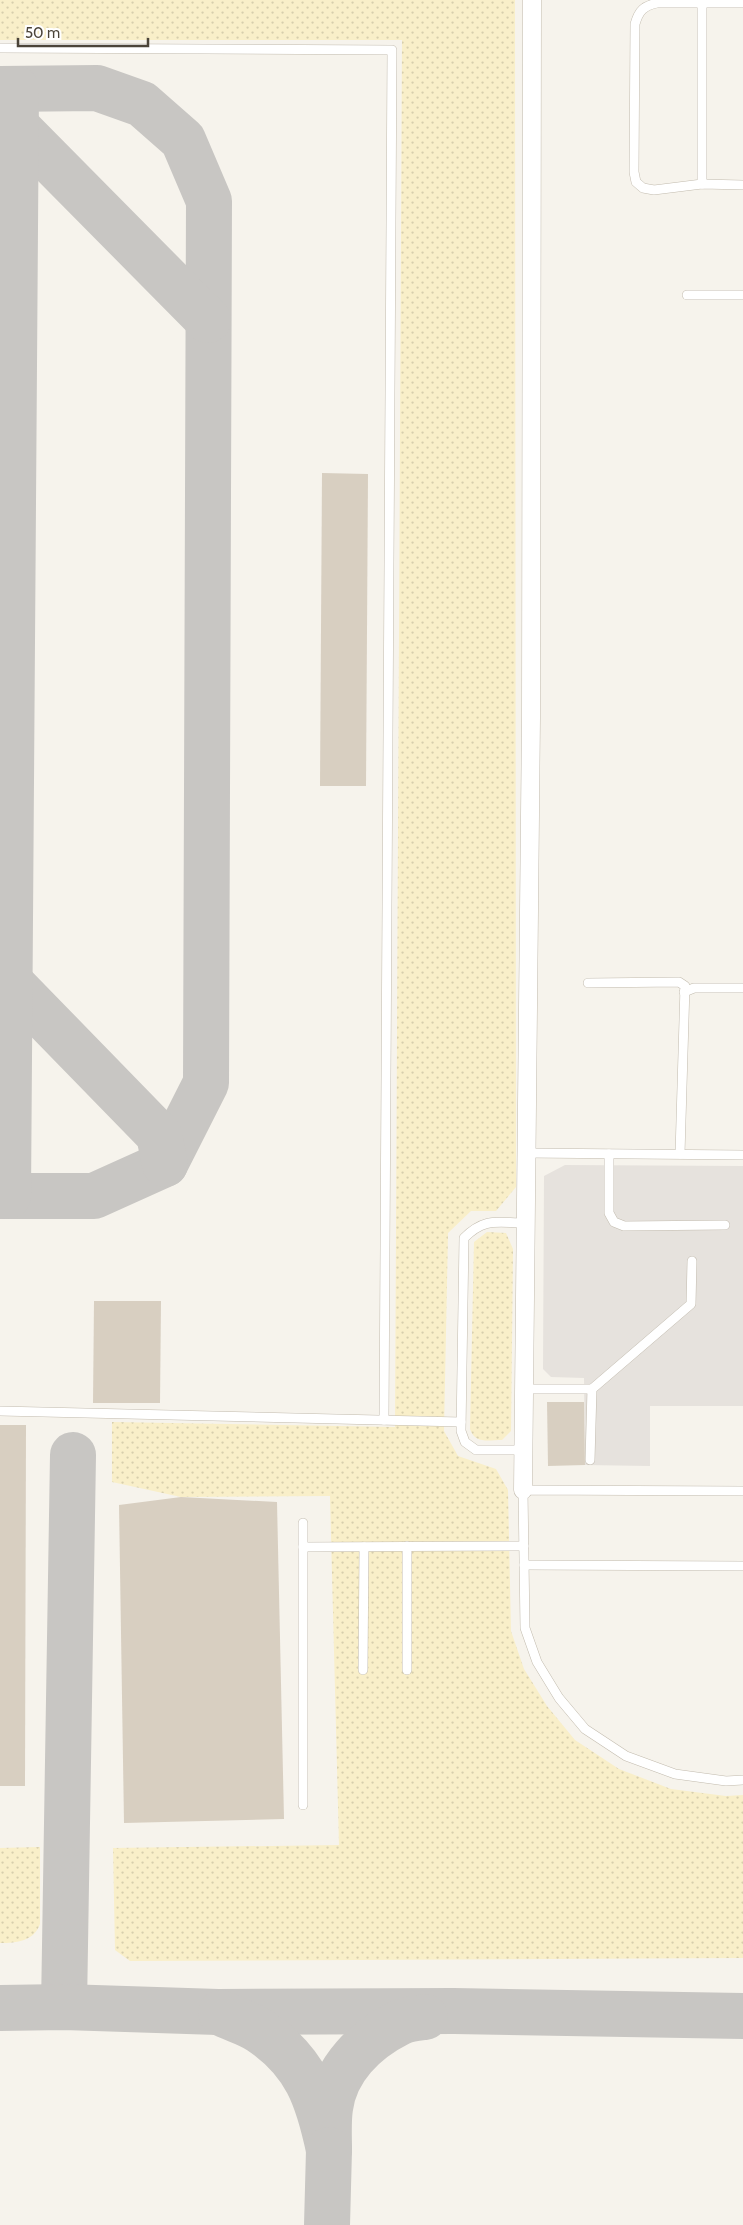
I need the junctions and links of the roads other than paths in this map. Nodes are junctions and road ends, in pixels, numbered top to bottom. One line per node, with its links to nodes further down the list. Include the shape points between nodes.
1 (532, 0): 12 (street, via 531,718)
2 (702, 3): 3 (lane); 5 (lane); 5 (lane, via 658,3 645,6 638,14 635,24 634,162 636,182 643,188 654,190)
3 (743, 3)
4 (0, 48): 22 (lane, via 392,50)
5 (702, 184): 6 (lane)
6 (743, 185)
7 (687, 295): 8 (lane)
8 (743, 296)
9 (588, 983): 11 (lane, via 679,982 684,986)
10 (743, 988): 11 (lane, via 694,988)
11 (684, 992): 14 (lane)
12 (526, 1153): 13 (lane); 16 (street)
13 (609, 1154): 14 (lane); 17 (lane, via 609,1213 614,1222 624,1226)
14 (680, 1154): 15 (lane)
15 (743, 1155)
16 (525, 1223): 19 (street); 23 (lane, via 485,1222 464,1238)
17 (725, 1225)
18 (692, 1261): 20 (lane, via 691,1304)
19 (523, 1389): 20 (lane); 24 (street)
20 (592, 1389): 25 (lane)
21 (0, 1411): 22 (lane)
22 (384, 1420): 23 (lane)
23 (461, 1422): 24 (lane, via 465,1442 476,1450)
24 (522, 1450): 26 (street)
25 (590, 1460)
26 (523, 1490): 27 (lane); 30 (lane)
27 (743, 1491)
28 (303, 1523): 31 (lane)
29 (407, 1546): 30 (lane); 32 (lane); 36 (lane)
30 (524, 1546): 33 (lane)
31 (303, 1547): 32 (lane); 38 (lane)
32 (364, 1547): 35 (lane)
33 (524, 1565): 34 (lane); 37 (lane, via 525,1628 538,1662 559,1698 585,1729 626,1756 675,1774)
34 (743, 1566)
35 (363, 1670)
36 (407, 1670)
37 (743, 1780)
38 (304, 1806)

